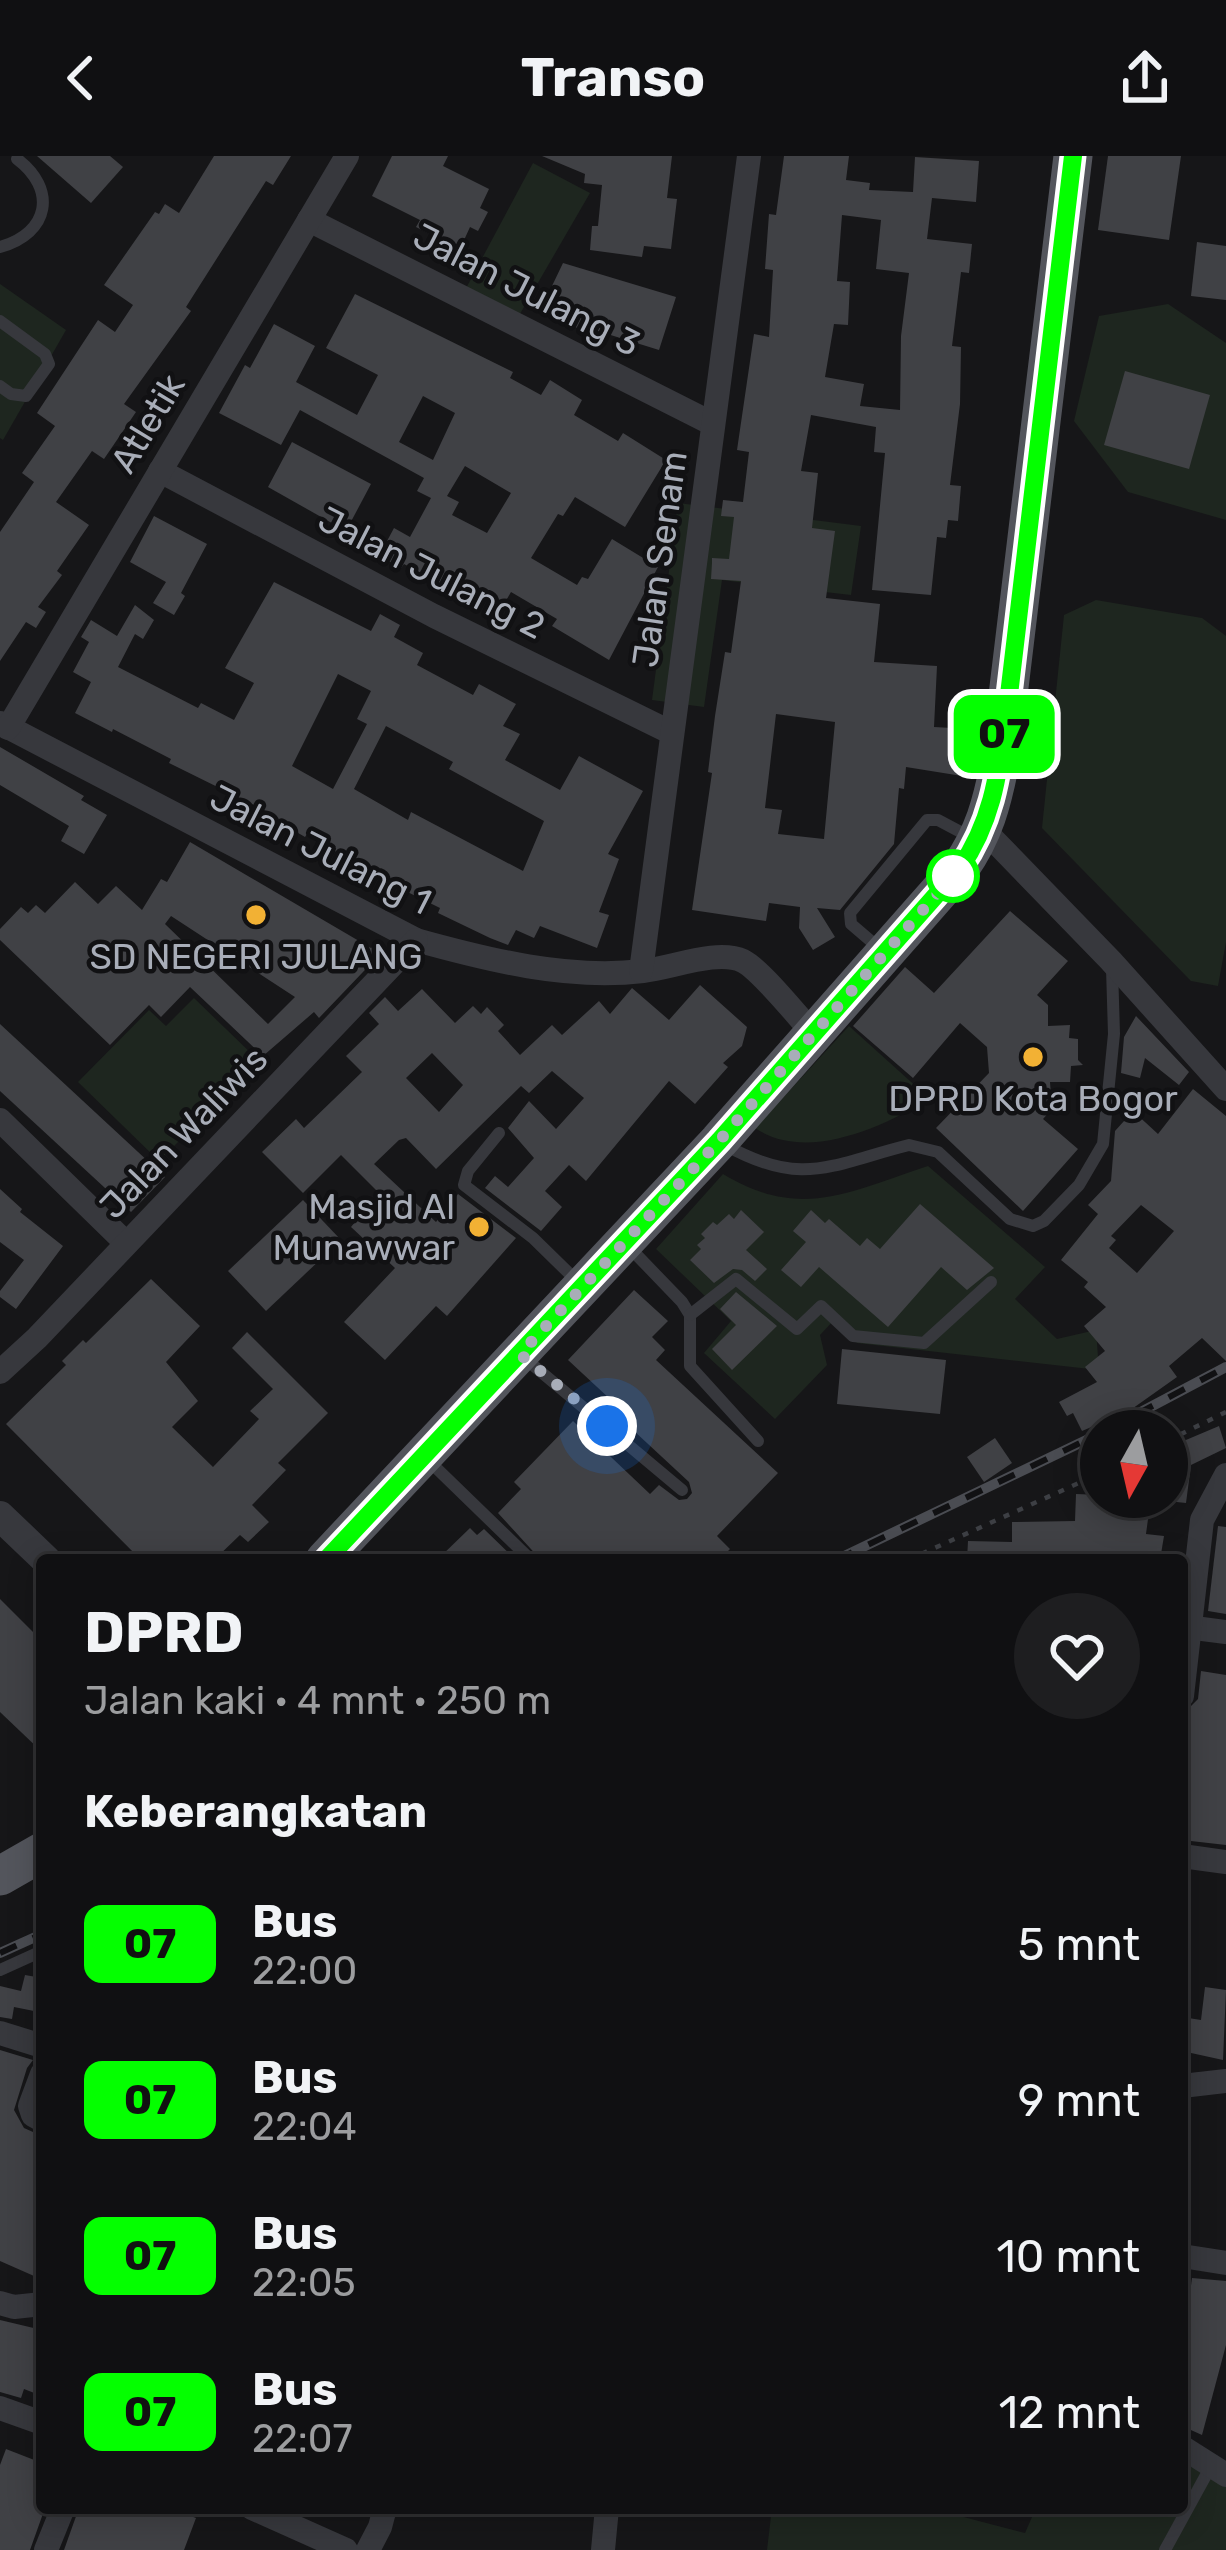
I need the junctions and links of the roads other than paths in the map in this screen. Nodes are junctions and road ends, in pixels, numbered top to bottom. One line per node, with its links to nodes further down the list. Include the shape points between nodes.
1 (346, 156): 5 (street, Atletik)
2 (749, 156): 9 (street, Jalan Senam)
3 (1073, 156): 13 (main road, via 1000,762)
4 (17, 159): 6 (lane, via 36,173 41,218)
5 (309, 220): 9 (street, Jalan Julang 3); 10 (street, Atletik)
6 (0, 247)
7 (0, 322): 8 (lane, via 49,364 26,396)
8 (0, 386)
9 (713, 424): 12 (street, Jalan Senam)
10 (160, 471): 11 (street, Atletik); 12 (street, Jalan Julang 2)
11 (4, 725): 14 (street, Jalan Julang 1)
12 (672, 733): 17 (street, Jalan Senam)
13 (981, 836): 15 (main road); 15 (lane, via 927,820 850,913 851,924); 16 (street)
14 (416, 940): 17 (street, Jalan Julang 1, via 517,963); 23 (street, Jalan Waliwis)
15 (885, 953): 18 (main road)
16 (1111, 961): 19 (street); 22 (lane, via 1106,1132 1079,1185 1034,1226 1010,1219 924,1145 796,1172)
17 (641, 971): 18 (street, Jalan Julang 1, via 740,959)
18 (814, 1034): 22 (main road)
19 (1226, 1090)
20 (0, 1120): 23 (street)
21 (499, 1132): 26 (lane, via 464,1185)
22 (719, 1141): 24 (main road)
23 (126, 1243): 29 (street, Jalan Waliwis)
24 (626, 1243): 26 (main road); 27 (lane)
25 (991, 1282): 27 (lane, via 924,1343 853,1336 821,1306 797,1329 736,1279)
26 (584, 1287): 28 (main road)
27 (690, 1315): 30 (lane, via 690,1366)
28 (520, 1354): 31 (main road); 33 (lane)
29 (0, 1372)
30 (758, 1441)
31 (423, 1457): 36 (main road); 37 (lane)
32 (1226, 1475): 38 (street, via 1202,1520)
33 (682, 1490)
34 (0, 1516): 35 (street)
35 (40, 1554)
36 (332, 1554)
37 (525, 1554)
38 (1188, 1620)
39 (1188, 1627): 40 (street)
40 (1226, 1632)
41 (36, 1855): 44 (main road)
42 (1188, 1857): 43 (street)
43 (1226, 1862)
44 (1, 1874)
45 (36, 1954): 46 (lane)
46 (0, 1970)
47 (0, 2033): 48 (street)
48 (36, 2044)
49 (1226, 2081): 50 (street)
50 (1188, 2085)
51 (36, 2090): 52 (street)
52 (36, 2117)
53 (1188, 2258): 54 (street)
54 (1226, 2263)
55 (0, 2303): 56 (street)
56 (36, 2304)
57 (0, 2408): 58 (street)
58 (36, 2421)
59 (1188, 2451): 60 (street)
60 (1218, 2470): 69 (lane)
61 (61, 2514): 65 (street)
62 (265, 2514): 66 (street)
63 (383, 2514): 67 (street)
64 (606, 2514): 68 (street)
65 (46, 2550)
66 (346, 2550)
67 (368, 2550)
68 (603, 2550)
69 (1165, 2550)

